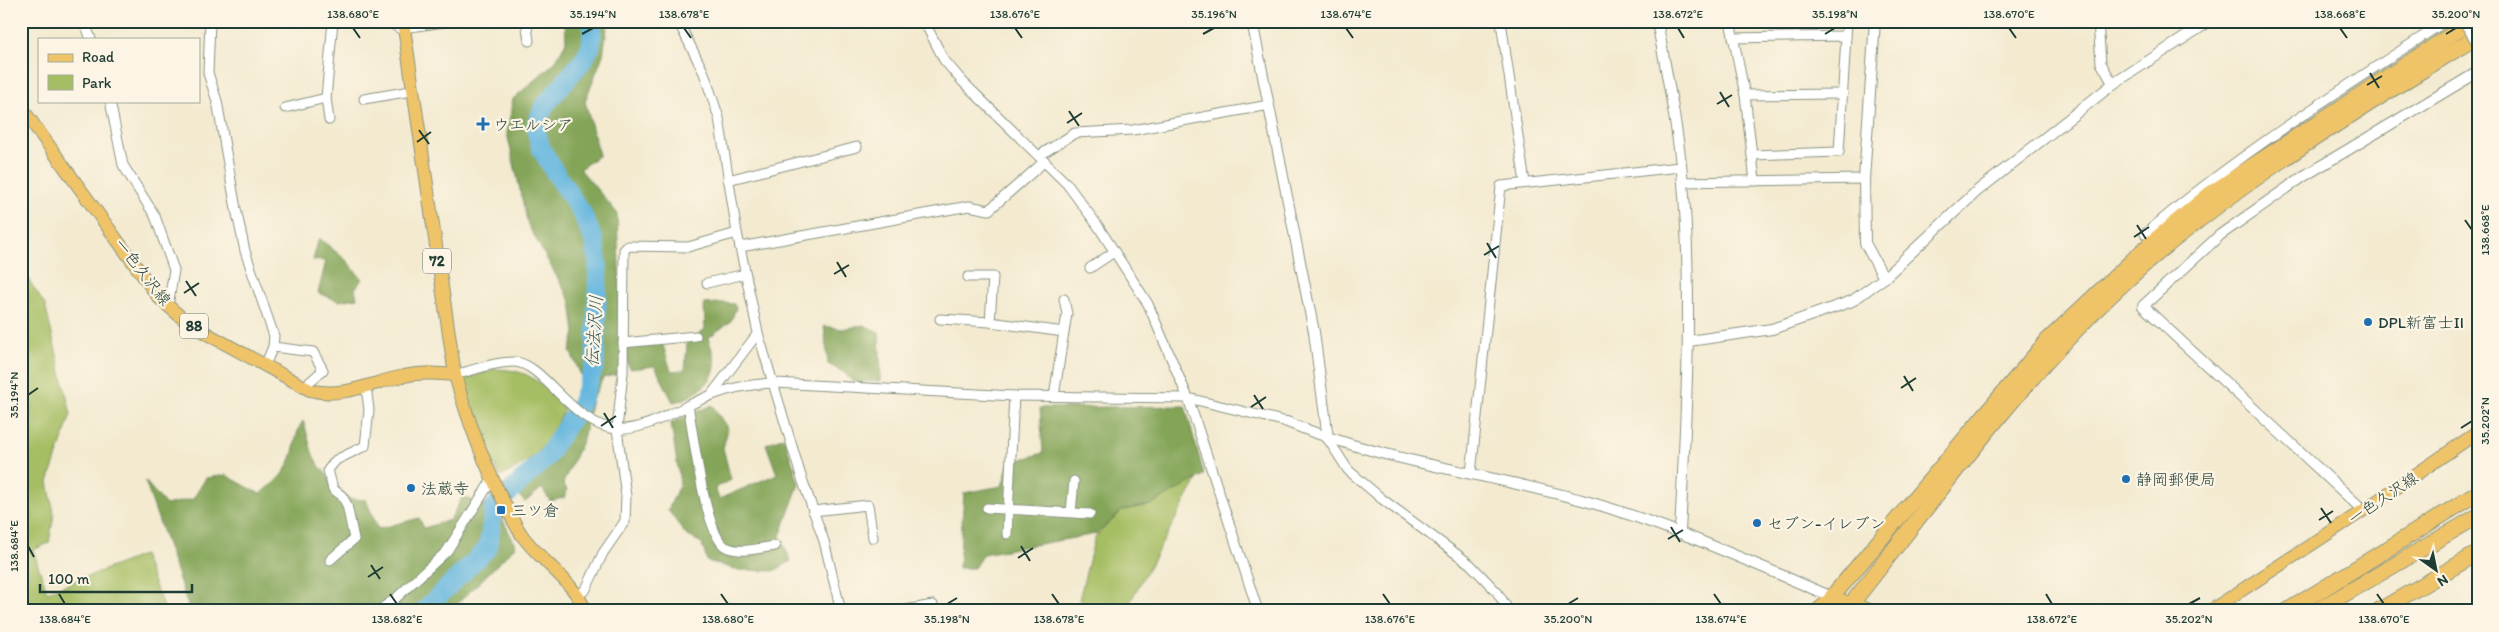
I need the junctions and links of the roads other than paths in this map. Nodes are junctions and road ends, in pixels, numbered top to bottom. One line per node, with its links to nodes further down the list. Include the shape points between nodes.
1 (84, 21): 23 (street)
2 (210, 21): 66 (street, via 208,73 217,101 241,234 270,320)
3 (333, 21): 32 (street)
4 (387, 21): 20 (street)
5 (451, 21): 20 (street)
6 (526, 21): 25 (street)
7 (678, 21): 44 (street, via 704,73 719,118)
8 (924, 21): 41 (street, via 944,60 962,81)
9 (1252, 21): 35 (street)
10 (1657, 21): 42 (street)
11 (1730, 21): 24 (street)
12 (1847, 21): 21 (street)
13 (1875, 21): 43 (street)
14 (2098, 21): 28 (street, via 2101,63)
15 (2210, 21): 28 (street)
16 (2446, 21): 49 (street, via 2244,155)
17 (2464, 21): 26 (street, bridge)
18 (2472, 21): 99 (highway, via 2217,189 2149,245 2047,341)
19 (1501, 22): 47 (street)
20 (403, 27): 29 (main road, 72)
21 (1846, 36): 24 (street); 30 (street)
22 (2478, 36): 101 (highway, via 2294,151 2157,253 2060,347)
23 (91, 38)
24 (1733, 38): 31 (street)
25 (529, 41)
26 (2478, 44)
27 (2478, 72): 88 (street, via 2296,181 2220,235 2143,306)
28 (2112, 84): 55 (street, via 1976,192)
29 (412, 91): 33 (street); 68 (main road, 72)
30 (1841, 94): 31 (street); 40 (street, via 1839,152)
31 (1744, 95): 40 (street)
32 (326, 98): 37 (street); 38 (street)
33 (364, 99)
34 (110, 102): 58 (street, via 123,166 155,216 174,270)
35 (1269, 105): 41 (street, via 1133,130 1075,134); 80 (street, via 1314,332)
36 (21, 107): 58 (main road, 一色久沢線 / 88)
37 (286, 108)
38 (329, 120)
39 (857, 146): 44 (street)
40 (1752, 155): 45 (street)
41 (1042, 158): 50 (street, via 989,210 969,206); 51 (street, via 1072,191)
42 (1680, 167): 46 (street); 47 (street)
43 (1864, 179): 45 (street); 55 (street, via 1866,243)
44 (728, 180): 48 (street)
45 (1755, 181): 46 (street)
46 (1683, 182): 64 (street)
47 (1525, 183): 81 (street, via 1501,186)
48 (737, 233): 50 (street); 65 (street, via 688,247 628,246 624,250)
49 (2145, 234)
50 (740, 247): 53 (street)
51 (1114, 252): 52 (street); 75 (street, via 1148,304)
52 (1090, 268)
53 (745, 274): 56 (street); 62 (street)
54 (968, 277): 60 (street, via 993,277)
55 (1884, 278): 64 (street, via 1852,301 1772,329)
56 (707, 283)
57 (1064, 299): 61 (street, via 1067,314)
58 (168, 306): 67 (main road, 一色久沢線 / 88, via 190,324)
59 (940, 319): 60 (street)
60 (990, 322): 61 (street)
61 (1064, 332): 74 (street)
62 (758, 333): 69 (street); 72 (street)
63 (696, 336): 65 (street)
64 (1688, 341): 92 (street)
65 (623, 343): 78 (street)
66 (273, 347): 67 (street); 71 (street, via 313,352 323,370)
67 (265, 365): 71 (main road, 一色久沢線 / 88)
68 (455, 376): 70 (main road, 一色久沢線 / 88, via 406,375); 78 (street, via 516,361 529,366 592,423); 82 (main road, 72, via 470,428)
69 (775, 383): 72 (street, via 742,385); 73 (street); 87 (street)
70 (366, 386): 71 (main road, 一色久沢線 / 88, via 329,394); 97 (street, via 369,410 365,446 336,460 328,470 332,488 347,504 354,539)
71 (304, 387)
72 (710, 395): 76 (street)
73 (1014, 396): 74 (street); 86 (street)
74 (1054, 396): 75 (street)
75 (1188, 398): 77 (street); 106 (street)
76 (688, 405): 78 (street, via 641,426); 95 (street, via 709,520 716,538 724,546 737,551)
77 (1286, 422): 80 (street)
78 (617, 430): 98 (street, via 626,496 625,521 602,554 586,589)
79 (2478, 432): 88 (main road, 一色久沢線)
80 (1328, 439): 81 (street); 107 (street, via 1348,470 1470,564 1497,592)
81 (1471, 474): 92 (street, via 1582,500)
82 (493, 478): 98 (main road, 72, via 523,537); 102 (street, via 447,551)
83 (1074, 481): 89 (street)
84 (2478, 493): 111 (highway)
85 (986, 508): 86 (street)
86 (1008, 509): 89 (street); 93 (street)
87 (813, 511): 94 (street, via 868,505); 104 (street, via 824,541)
88 (2364, 511): 110 (main road, 一色久沢線)
89 (1071, 512): 90 (street)
90 (1090, 514)
91 (2478, 516): 112 (highway)
92 (1680, 532): 99 (street)
93 (1007, 534)
94 (874, 538)
95 (775, 546)
96 (2478, 555): 113 (highway)
97 (330, 560)
98 (579, 595): 103 (main road, 72)
99 (1832, 597): 101 (main road); 108 (main road)
100 (933, 605): 105 (street)
101 (1847, 607): 109 (main road)
102 (378, 611)
103 (586, 611)
104 (841, 611)
105 (900, 611)
106 (1258, 611)
107 (1509, 611)
108 (1816, 611)
109 (1872, 611)
110 (2210, 611)
111 (2287, 611)
112 (2316, 611)
113 (2378, 611)

